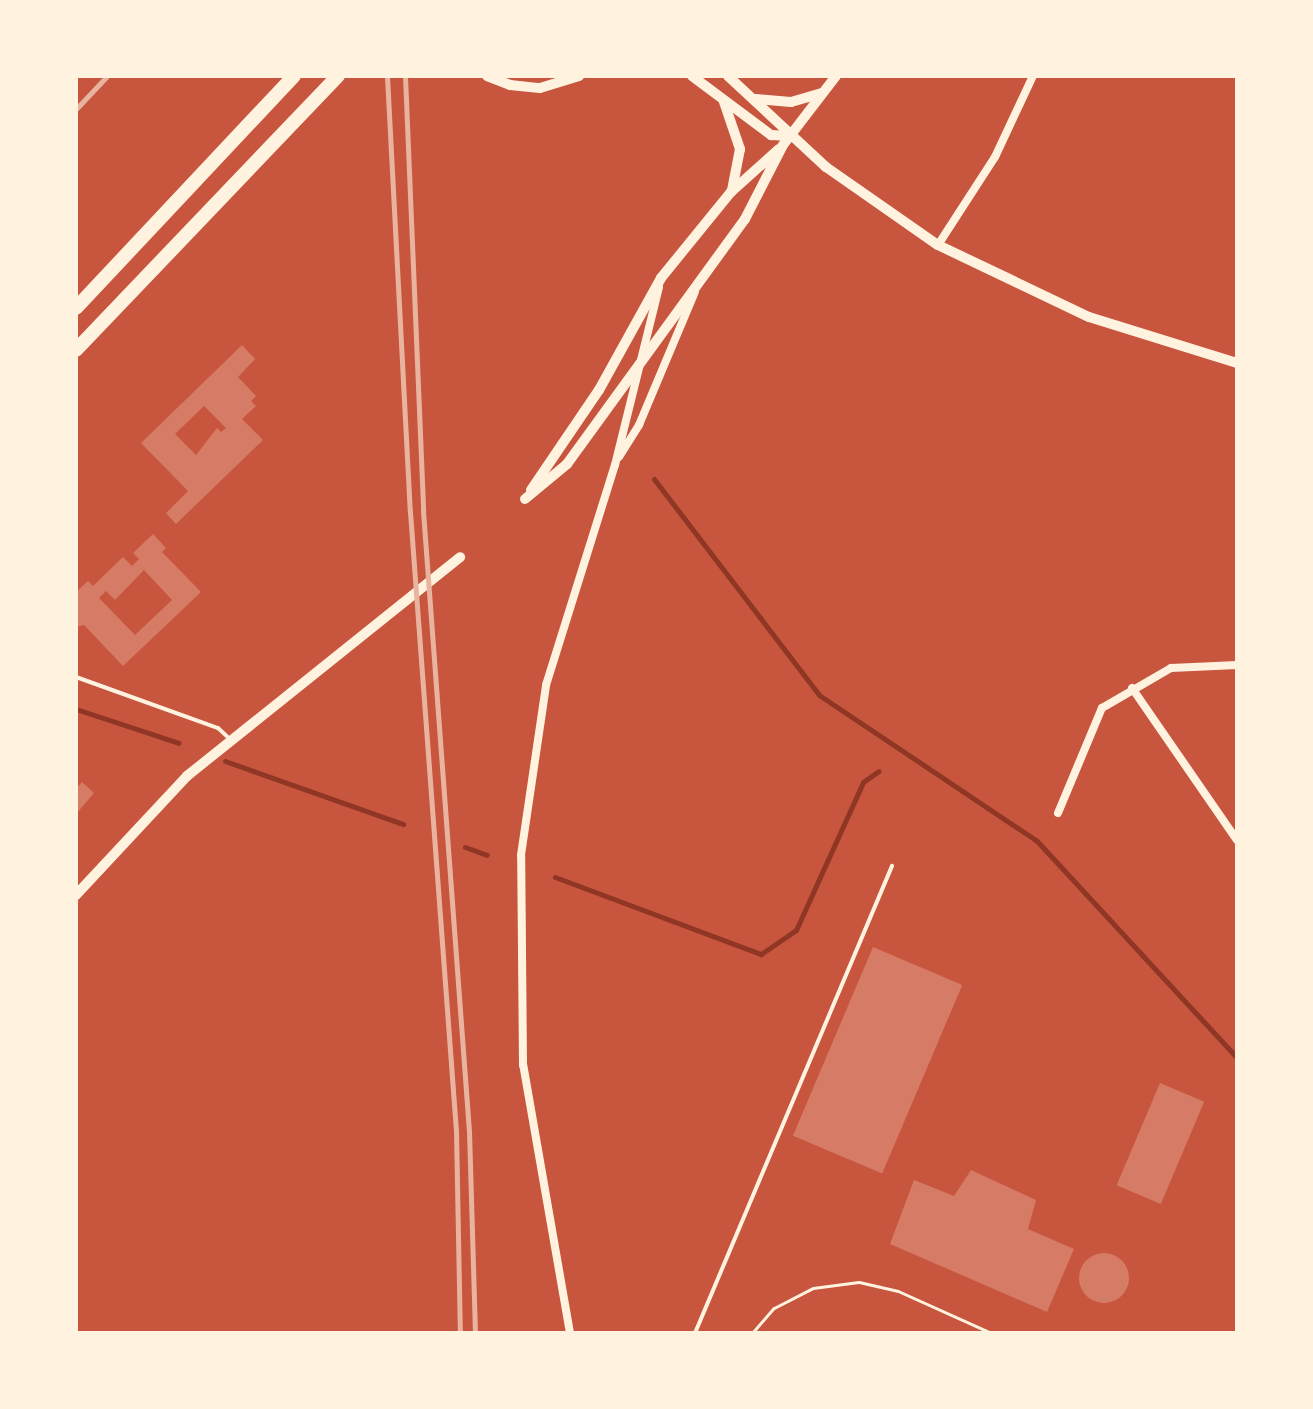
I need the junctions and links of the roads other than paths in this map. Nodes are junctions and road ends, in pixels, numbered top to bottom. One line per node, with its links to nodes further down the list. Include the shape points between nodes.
1 (294, 76): 17 (highway)
2 (487, 76): 3 (street, via 540,88)
3 (579, 76)
4 (692, 76): 11 (street)
5 (728, 76): 10 (street)
6 (836, 76): 9 (street)
7 (1033, 76): 14 (street, via 995,157)
8 (336, 78): 18 (highway)
9 (824, 92): 10 (street, via 791,102); 12 (street)
10 (756, 99): 12 (street, via 784,122)
11 (723, 100): 12 (street); 13 (street, via 740,149)
12 (786, 141): 13 (street); 14 (street); 16 (street, via 745,219)
13 (731, 192): 15 (street)
14 (938, 245): 20 (street, via 1089,317)
15 (661, 278): 19 (street); 19 (street, via 575,428 525,499 567,464)
16 (697, 285): 19 (street); 21 (street, via 639,425)
17 (76, 308)
18 (76, 350)
19 (642, 357): 21 (street)
20 (1237, 363)
21 (615, 465): 31 (street, via 546,685 521,855 523,1065)
22 (460, 557): 26 (street)
23 (1237, 665): 25 (street, via 1171,668)
24 (76, 677): 26 (lane, via 218,728)
25 (1132, 688): 27 (street, via 1102,708); 28 (street)
26 (230, 739): 30 (street, via 152,809)
27 (1058, 813)
28 (1237, 840)
29 (892, 866): 32 (lane)
30 (76, 895)
31 (570, 1333)
32 (695, 1333)

